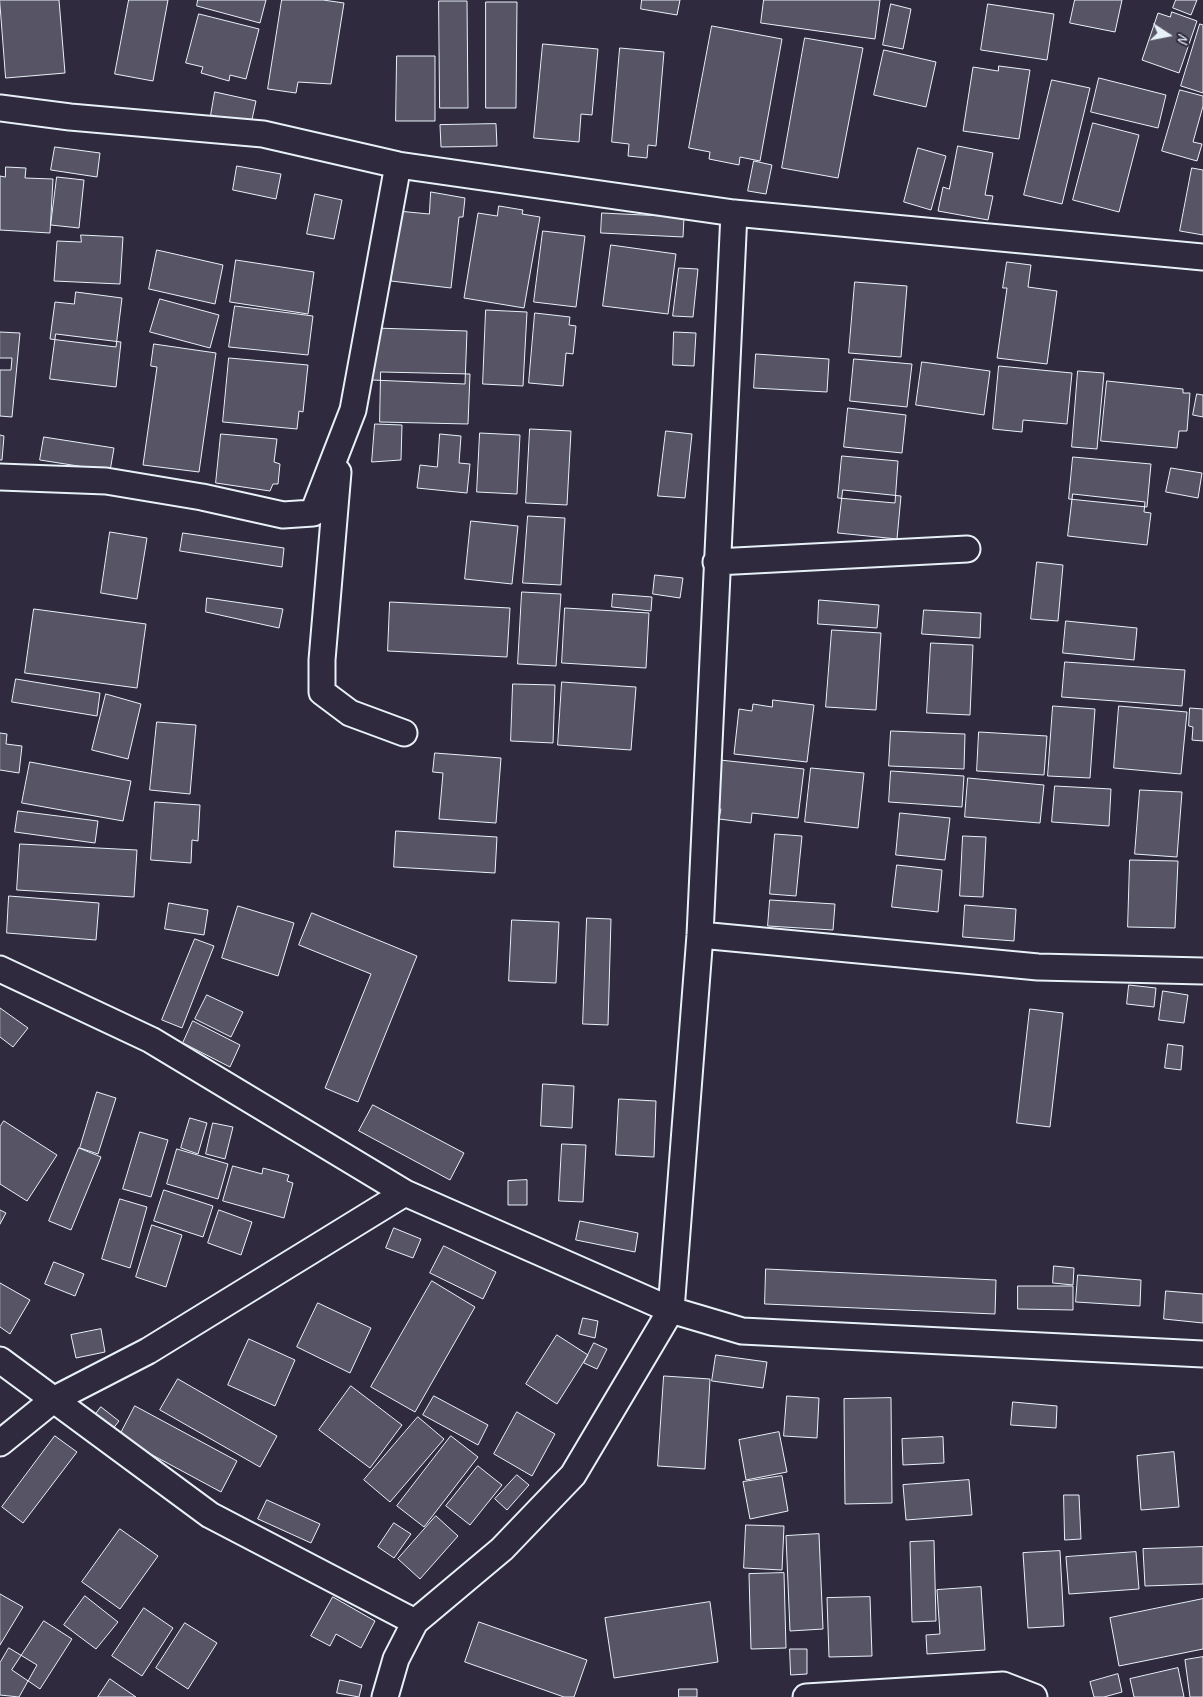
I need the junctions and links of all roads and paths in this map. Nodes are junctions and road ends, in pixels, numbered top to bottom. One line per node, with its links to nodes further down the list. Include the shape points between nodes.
1 (0, 108): 2 (street, via 263,134)
2 (398, 164): 3 (street); 5 (street, via 353,410)
3 (734, 213): 4 (street); 8 (street)
4 (1203, 257)
5 (341, 447): 6 (street, via 313,513 283,515 106,481); 9 (street, via 322,692 350,713)
6 (2, 481)
7 (967, 549): 8 (street)
8 (716, 562): 10 (street)
9 (404, 733)
10 (700, 935): 12 (street, via 1038,967); 14 (street)
11 (0, 970): 13 (street, via 151,1040)
12 (1203, 971)
13 (405, 1193): 14 (street); 17 (street, via 148,1351)
14 (671, 1310): 15 (street, via 742,1331); 19 (street, via 573,1475 502,1549)
15 (1203, 1354)
16 (0, 1360): 17 (street)
17 (52, 1400): 18 (street); 19 (street, via 210,1515)
18 (0, 1444)
19 (415, 1622): 20 (street, via 396,1659)
20 (385, 1697)
21 (806, 1697): 22 (street, via 1003,1685)
22 (1034, 1697)

